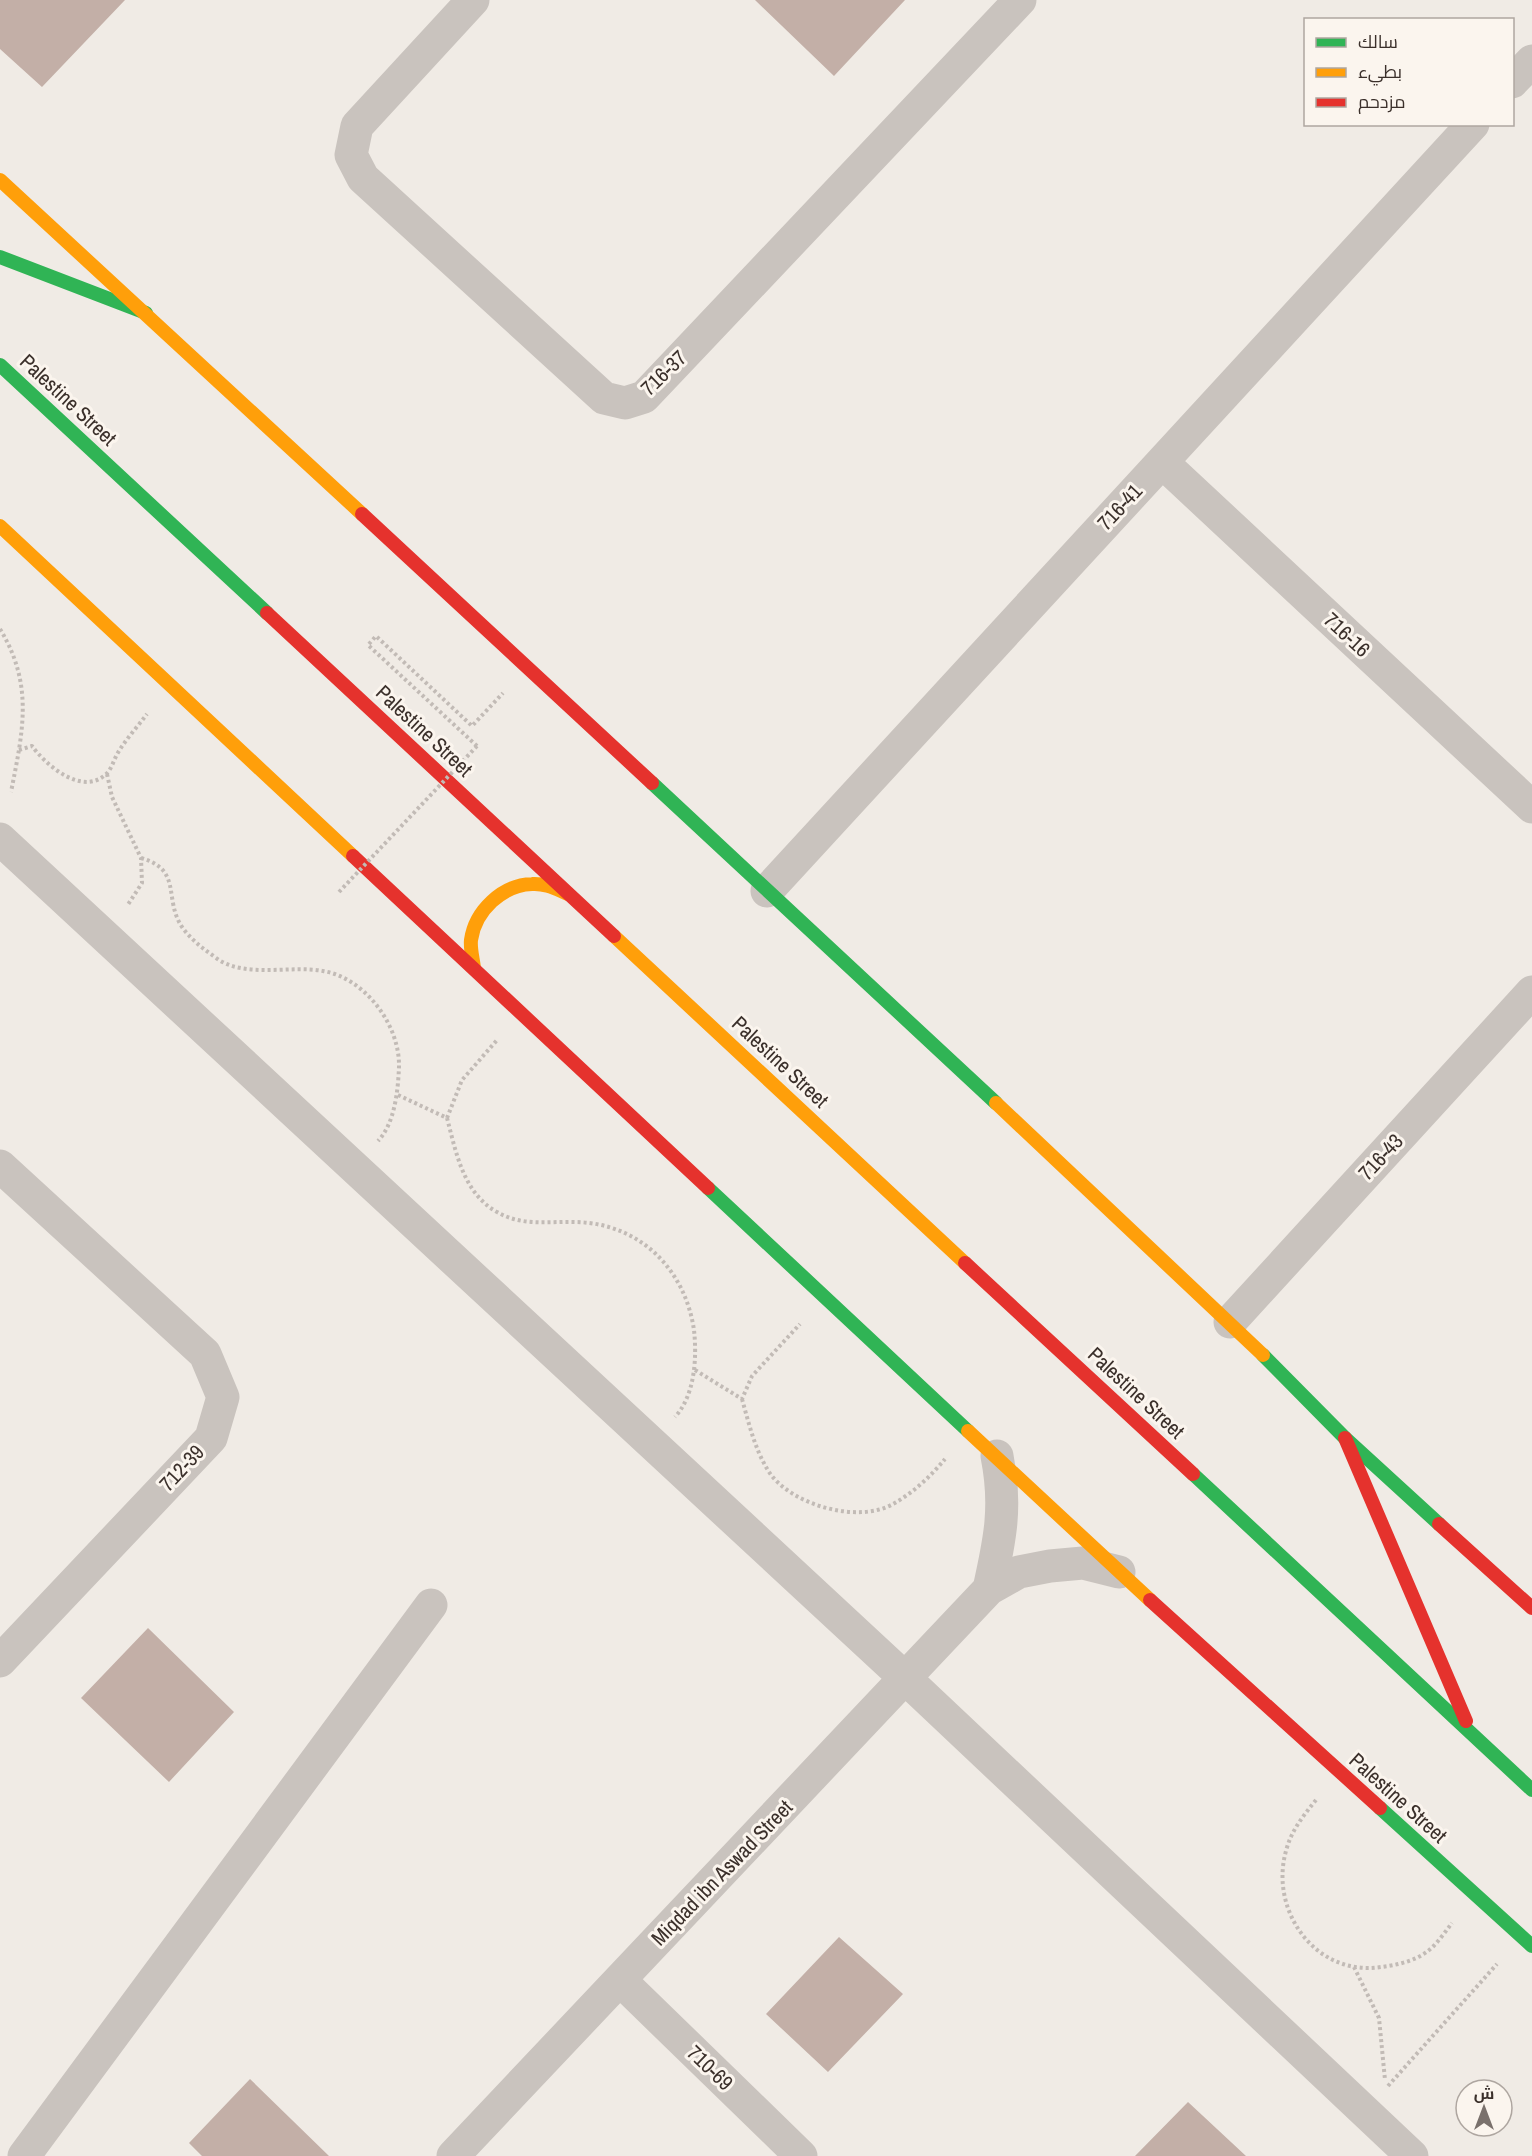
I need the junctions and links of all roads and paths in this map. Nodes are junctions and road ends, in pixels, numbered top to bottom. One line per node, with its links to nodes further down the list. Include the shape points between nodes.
1 (473, 0): 2 (street, 716-37, via 357,126 351,155 363,178 586,382 604,398 625,403 644,397)
2 (1020, 0)
3 (1532, 61): 4 (street)
4 (1514, 80)
5 (1471, 126): 10 (street, 716-41)
6 (0, 180): 8 (main road)
7 (0, 257): 8 (main road)
8 (146, 313): 13 (main road)
9 (0, 365): 23 (main road, Palestine Street)
10 (1162, 462): 18 (street, 716-16); 21 (street, 716-41)
11 (0, 526): 14 (main road, Palestine Street)
12 (0, 629): 15 (path, via 14,651 23,682)
13 (528, 667): 21 (main road); 22 (path, bridge, via 472,726 376,636 368,645 477,746)
14 (169, 684): 16 (path, via 119,751); 25 (main road, Palestine Street)
15 (19, 750): 16 (path, via 32,746 43,762 64,776 96,781); 17 (path)
16 (107, 774): 20 (path, via 112,797)
17 (11, 792)
18 (1532, 807)
19 (0, 839): 24 (street)
20 (141, 858): 24 (path, via 142,883 129,905); 28 (path, via 157,863 166,873 181,925 200,947 226,964 324,971 357,986 392,1028 399,1061)
21 (767, 891): 33 (main road)
22 (339, 892)
23 (569, 895): 25 (main road, via 545,885 519,885 495,897 478,917 471,942); 46 (main road, Palestine Street)
24 (100, 932): 31 (street)
25 (474, 968): 27 (main road, Palestine Street)
26 (1528, 1005): 33 (street, 716-43)
27 (520, 1011): 29 (path, via 462,1080); 32 (main road, Palestine Street)
28 (398, 1095): 29 (path); 31 (path, via 382,1137)
29 (447, 1118): 34 (path, via 465,1178 495,1211 540,1224 575,1222 619,1229 667,1263 690,1308)
30 (0, 1166): 44 (street, 712-39, via 205,1354 223,1397 211,1438)
31 (354, 1167): 38 (street)
32 (826, 1296): 35 (path, via 752,1376); 36 (main road, Palestine Street)
33 (1230, 1322): 37 (main road)
34 (695, 1370): 35 (path); 38 (path, via 680,1412)
35 (742, 1399): 36 (path, via 756,1446 770,1474 808,1504 835,1511 892,1505 931,1475)
36 (970, 1431): 39 (main road, Palestine Street)
37 (1345, 1438): 43 (main road); 46 (main road)
38 (652, 1444): 45 (street)
39 (998, 1456): 40 (main road, Palestine Street); 41 (street, via 1004,1492 998,1553)
40 (1119, 1572): 41 (street, via 1083,1563 1050,1566 1019,1572); 47 (main road, Palestine Street)
41 (989, 1589): 45 (street, Miqdad ibn Aswad Street)
42 (431, 1605): 54 (street)
43 (1532, 1608)
44 (0, 1661)
45 (906, 1679): 53 (street, Miqdad ibn Aswad Street); 57 (street)
46 (1472, 1734): 48 (main road, Palestine Street)
47 (1339, 1773): 49 (main road, Palestine Street); 52 (path, via 1292,1835 1282,1871 1283,1891 1298,1930 1311,1947 1331,1960)
48 (1532, 1790)
49 (1476, 1895): 50 (main road, Palestine Street); 52 (path, via 1429,1950 1411,1961 1371,1969)
50 (1521, 1936): 51 (main road, Palestine Street); 52 (path, via 1385,2090 1379,2018)
51 (1532, 1946)
52 (1354, 1967)
53 (620, 1980): 55 (street, Miqdad ibn Aswad Street); 56 (street, 710-69)
54 (24, 2156)
55 (453, 2156)
56 (801, 2156)
57 (1412, 2156)

